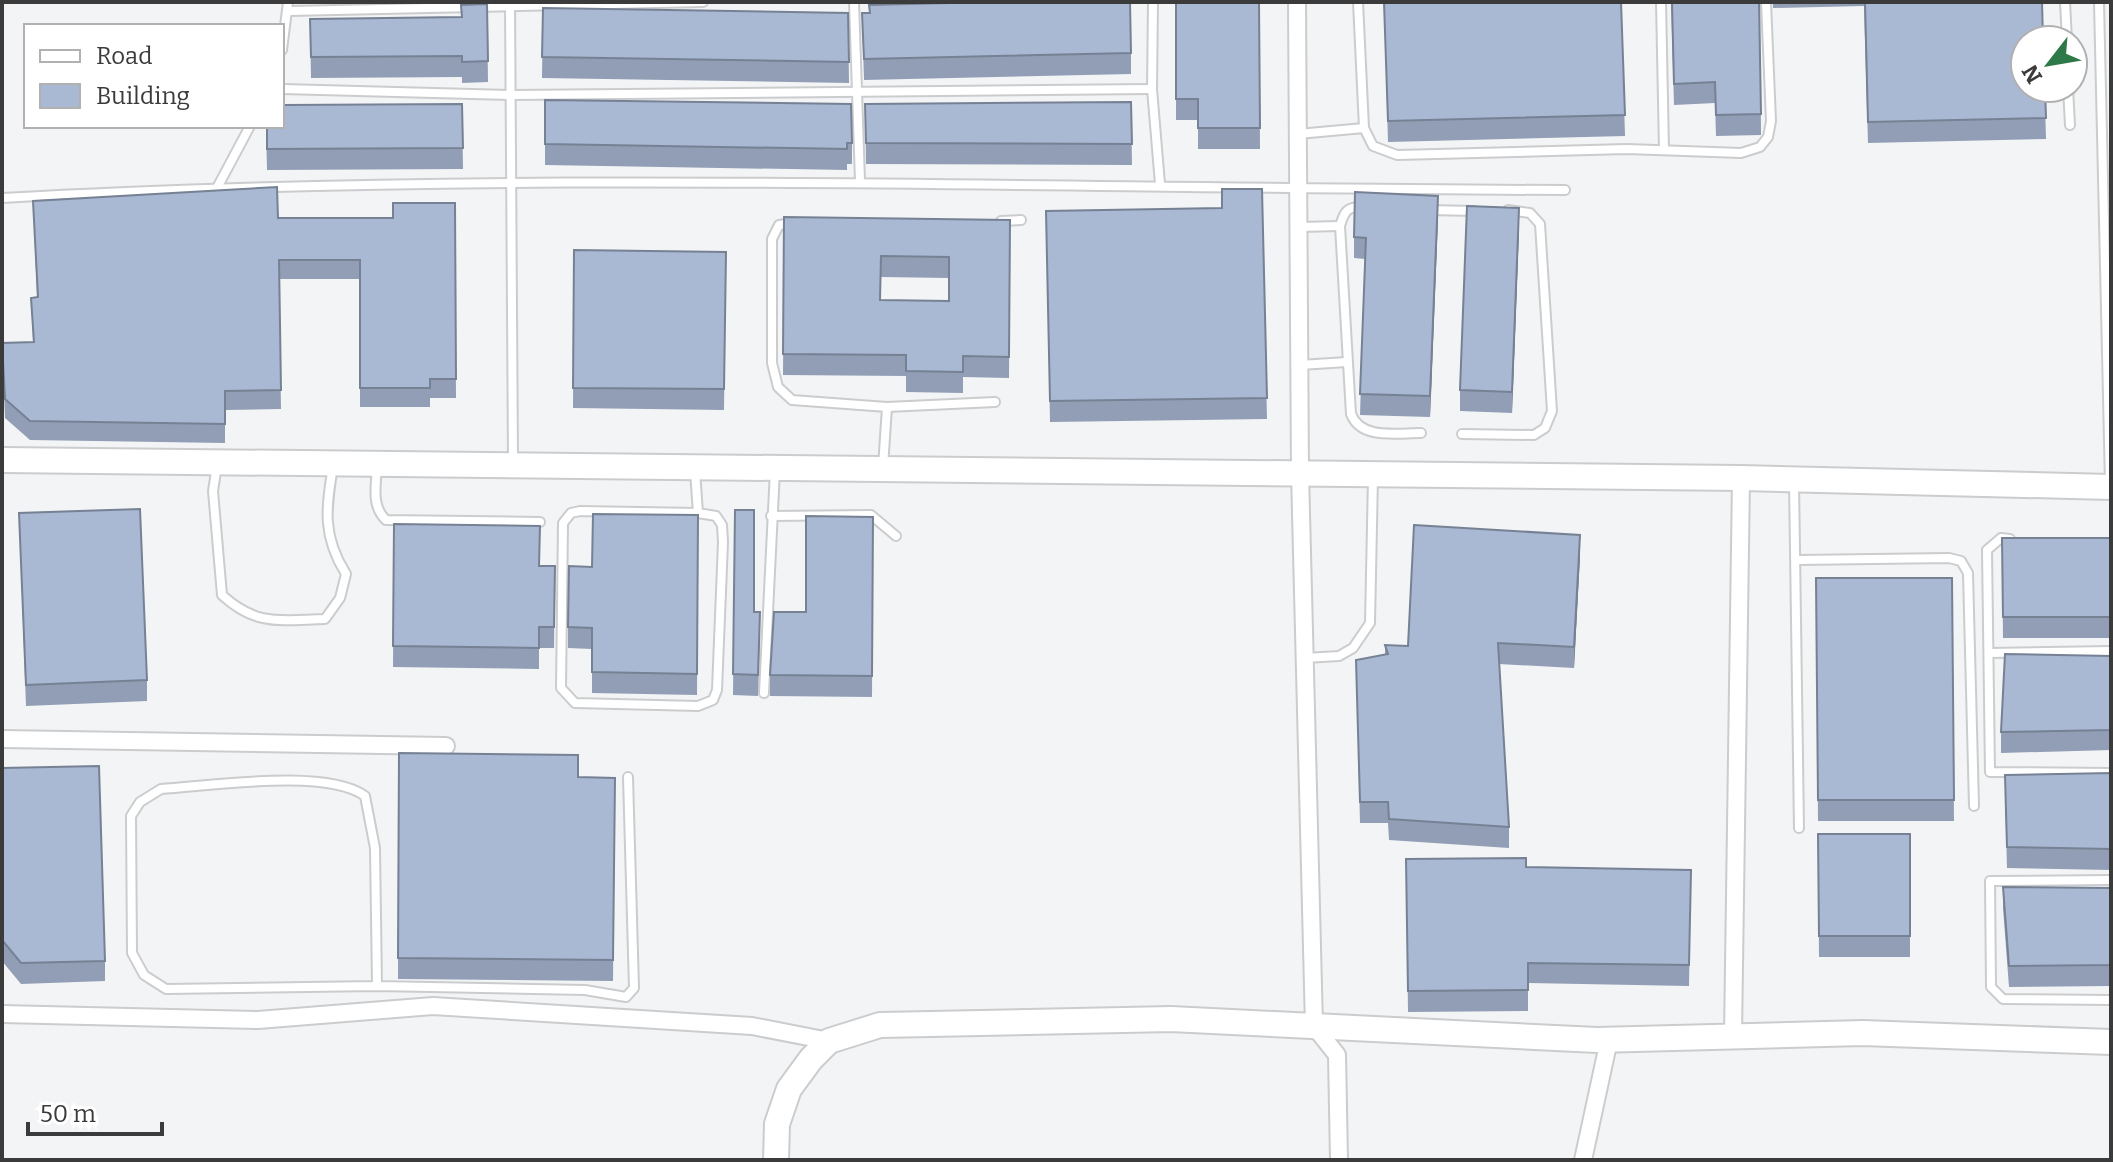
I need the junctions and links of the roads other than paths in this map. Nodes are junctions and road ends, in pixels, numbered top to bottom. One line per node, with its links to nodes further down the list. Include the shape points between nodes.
1 (703, 2): 10 (lane)
2 (854, 2): 16 (lane)
3 (1153, 2): 15 (lane)
4 (1297, 2): 22 (street)
5 (1358, 2): 21 (lane)
6 (1661, 2): 23 (lane)
7 (1766, 2): 23 (lane, via 1768,137 1760,147 1741,153)
8 (2065, 2): 12 (lane)
9 (2099, 2): 24 (lane)
10 (510, 4): 11 (lane); 17 (lane)
11 (288, 6): 13 (lane)
12 (2066, 24)
13 (284, 35)
14 (284, 89): 17 (lane)
15 (1152, 89): 16 (lane); 27 (lane)
16 (856, 92): 17 (lane); 25 (lane)
17 (511, 95): 26 (lane)
18 (2069, 104): 19 (lane)
19 (2070, 125)
20 (249, 128): 28 (lane)
21 (1364, 128): 22 (lane); 23 (lane, via 1373,146 1397,155)
22 (1298, 134): 29 (street)
23 (1664, 150)
24 (2108, 176): 59 (lane)
25 (860, 181): 26 (lane); 27 (lane)
26 (513, 184): 28 (lane); 51 (lane)
27 (1160, 184): 29 (lane)
28 (218, 186): 31 (lane)
29 (1299, 190): 30 (lane); 40 (street)
30 (1565, 190)
31 (2, 198)
32 (1368, 207): 39 (lane, via 1352,206)
33 (1414, 209): 34 (lane)
34 (1488, 210)
35 (1502, 210): 46 (lane, via 1530,213 1540,224 1552,411 1545,428 1534,435)
36 (1021, 220): 37 (lane)
37 (991, 221)
38 (806, 223): 44 (lane, via 779,225 772,239 772,363 778,387 792,400)
39 (1340, 226): 40 (lane); 41 (lane)
40 (1299, 227): 42 (street)
41 (1347, 362): 42 (lane); 45 (lane, via 1356,426 1365,432)
42 (1300, 365): 55 (street)
43 (995, 402): 44 (lane)
44 (887, 407): 54 (lane)
45 (1421, 433)
46 (1462, 434)
47 (2, 460): 48 (street)
48 (218, 461): 49 (street); 49 (lane, via 213,491 222,595 241,613 261,620 325,619 340,598 346,574 331,551 327,526)
49 (334, 462): 50 (street)
50 (377, 463): 51 (street); 62 (lane, via 375,498 378,513 386,520)
51 (513, 464): 52 (street)
52 (695, 466): 53 (street); 60 (lane)
53 (775, 467): 54 (street); 61 (lane)
54 (883, 468): 55 (street)
55 (1300, 473): 56 (street); 68 (street)
56 (1373, 474): 57 (street); 68 (lane, via 1370,623 1353,648 1339,656)
57 (1741, 478): 58 (street); 83 (street)
58 (1794, 479): 59 (street); 65 (lane)
59 (2110, 487)
60 (698, 513): 60 (lane, via 716,516 722,525 713,700 698,706 575,703 561,688 563,523 580,511)
61 (771, 516): 63 (lane, via 871,515); 69 (lane)
62 (540, 522)
63 (896, 536)
64 (2017, 539): 67 (lane, via 2001,538 1987,550)
65 (1798, 560): 74 (lane, via 1961,561 1968,573); 75 (lane)
66 (2111, 651): 67 (lane)
67 (1990, 653): 72 (lane, via 1990,772)
68 (1305, 658): 82 (street)
69 (764, 693)
70 (2, 739): 71 (street)
71 (446, 746)
72 (2111, 773)
73 (628, 777): 78 (lane, via 634,988)
74 (1974, 806)
75 (1799, 828)
76 (2111, 880): 79 (lane, via 1990,881 1991,987 2003,999)
77 (377, 986): 77 (lane, via 166,989 144,975 132,953 131,816 140,802 161,789 317,780 351,786 365,796 375,848); 78 (lane, via 585,990)
78 (626, 997): 81 (lane)
79 (2111, 1000)
80 (2, 1014): 81 (street, via 258,1020 433,1006)
81 (628, 1018): 85 (street, via 752,1026)
82 (1314, 1026): 84 (street); 85 (street, via 1171,1019 880,1025); 88 (street, via 1337,1055)
83 (1733, 1036): 84 (street); 86 (street, via 1863,1033)
84 (1609, 1040): 89 (street)
85 (829, 1041): 87 (street, via 789,1089 777,1124)
86 (2111, 1042)
87 (776, 1160)
88 (1339, 1160)
89 (1583, 1160)

